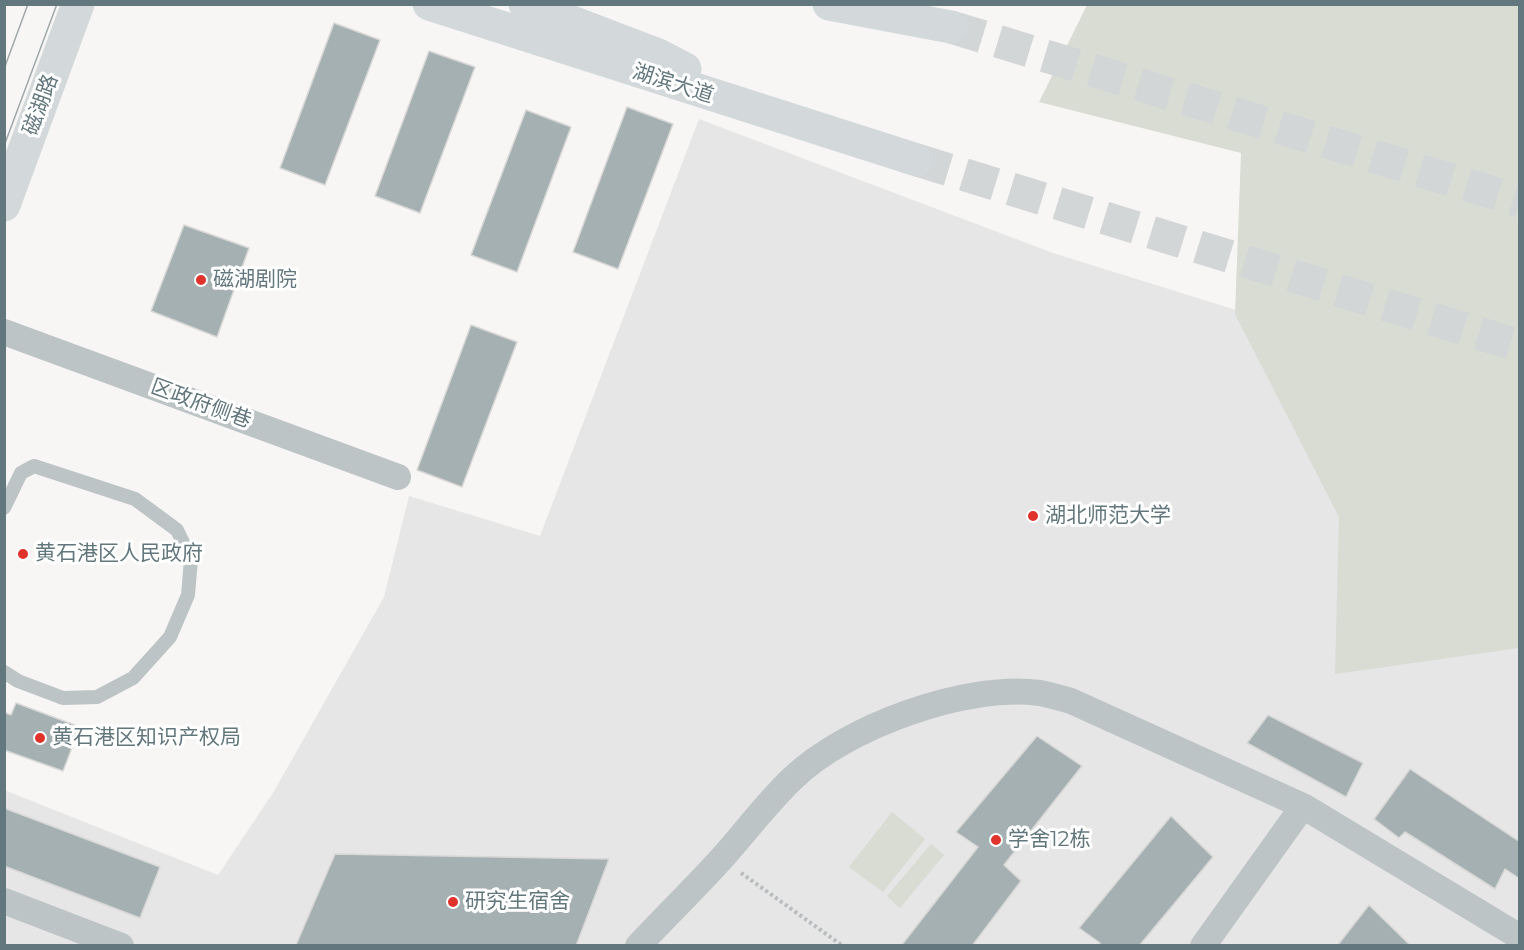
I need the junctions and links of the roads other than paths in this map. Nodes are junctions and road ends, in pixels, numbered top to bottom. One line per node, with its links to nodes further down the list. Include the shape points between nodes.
1 (78, 4): 8 (main road, 磁湖路)
2 (429, 4): 6 (main road, 湖滨大道)
3 (525, 4): 6 (main road, via 658,55)
4 (830, 4): 5 (main road)
5 (951, 27)
6 (759, 111): 7 (main road, 湖滨大道)
7 (917, 160)
8 (4, 205)
9 (4, 332): 10 (street, 区政府侧巷)
10 (398, 477)
11 (4, 508): 12 (lane, via 21,473 34,465 135,499 177,530 190,559 188,595 170,638 133,678 97,697 63,698)
12 (4, 672)
13 (1304, 806): 15 (street); 17 (street, via 1071,700 1039,693 997,694 945,702 887,720 849,738 792,778 722,859); 18 (street)
14 (4, 901): 16 (street)
15 (1520, 938): 19 (street)
16 (120, 945)
17 (638, 945)
18 (1203, 945)
19 (1514, 945)

